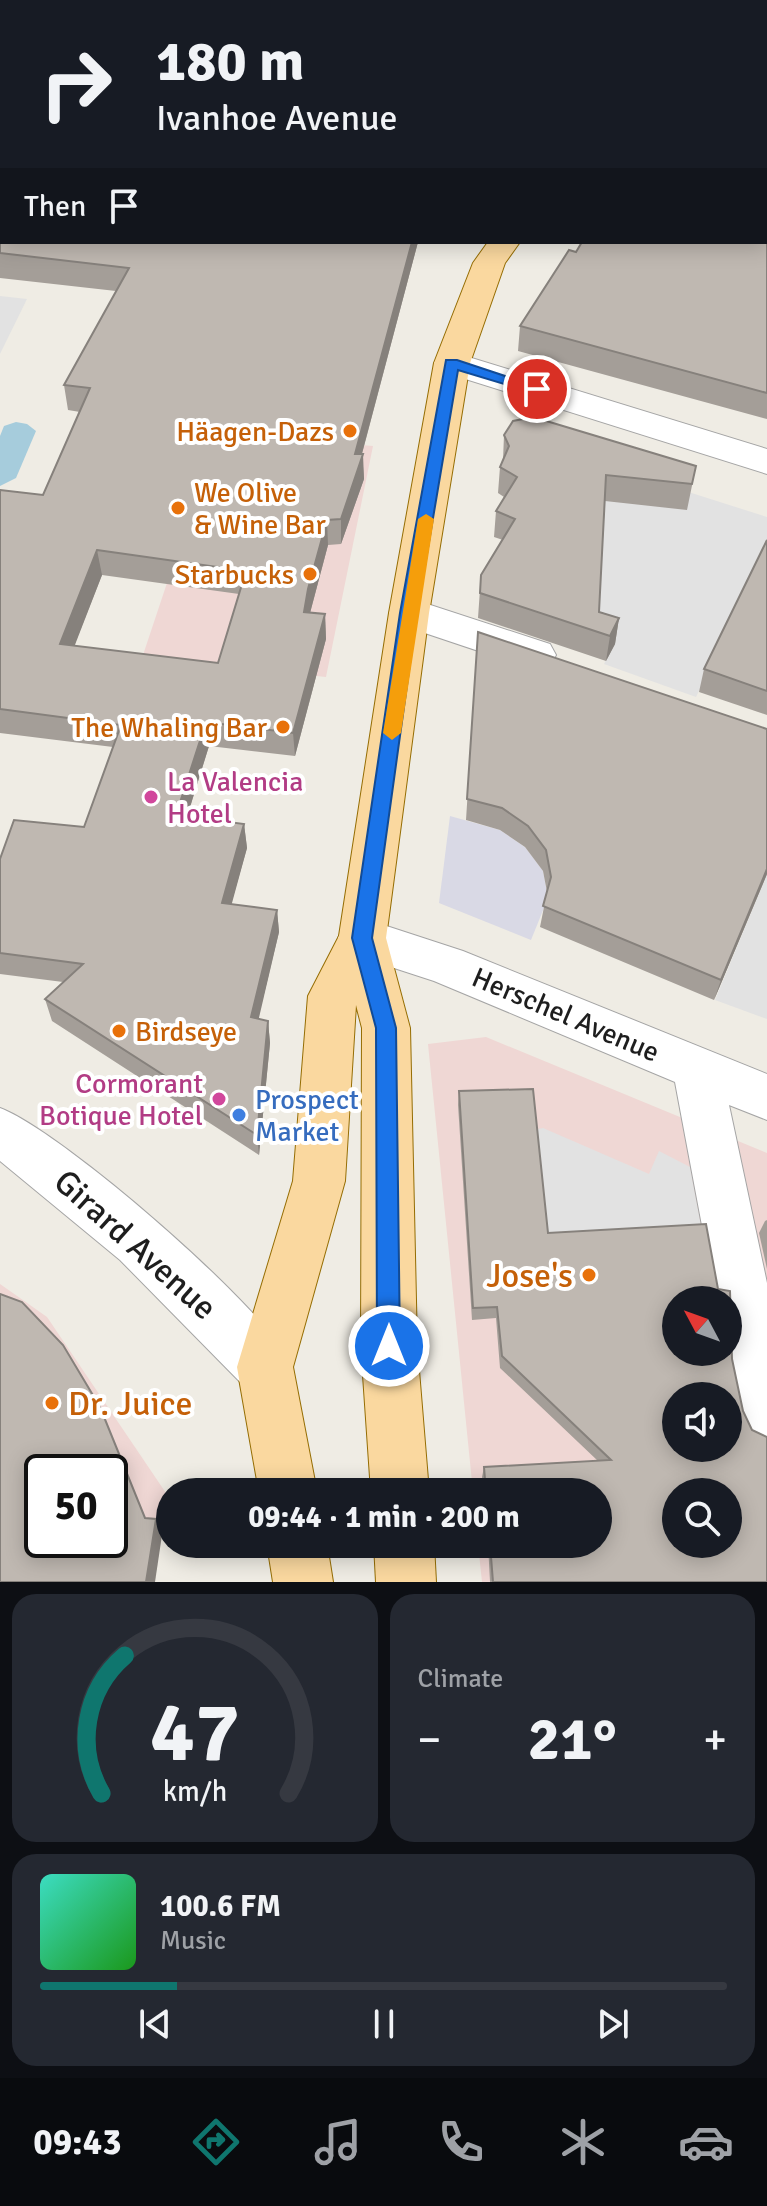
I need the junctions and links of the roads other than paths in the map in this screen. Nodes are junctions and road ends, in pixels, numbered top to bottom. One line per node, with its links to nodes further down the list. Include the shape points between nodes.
1 (503, 244): 2 (main road, via 489,263)
2 (452, 363): 3 (street); 4 (main road)
3 (767, 462)
4 (409, 613): 5 (street); 6 (main road)
5 (571, 667)
6 (362, 938): 7 (street, Herschel Avenue, via 446,965); 10 (main road, via 332,996 319,1181); 13 (main road, via 386,1028 389,1346)
7 (697, 1069): 8 (street, Herschel Avenue); 11 (street)
8 (767, 1097)
9 (0, 1131): 10 (street, Girard Avenue, via 56,1170 182,1280)
10 (265, 1367): 12 (main road)
11 (767, 1418)
12 (285, 1478)
13 (399, 1478)
14 (299, 1558): 16 (main road)
15 (405, 1558): 17 (main road)
16 (303, 1582)
17 (406, 1582)

